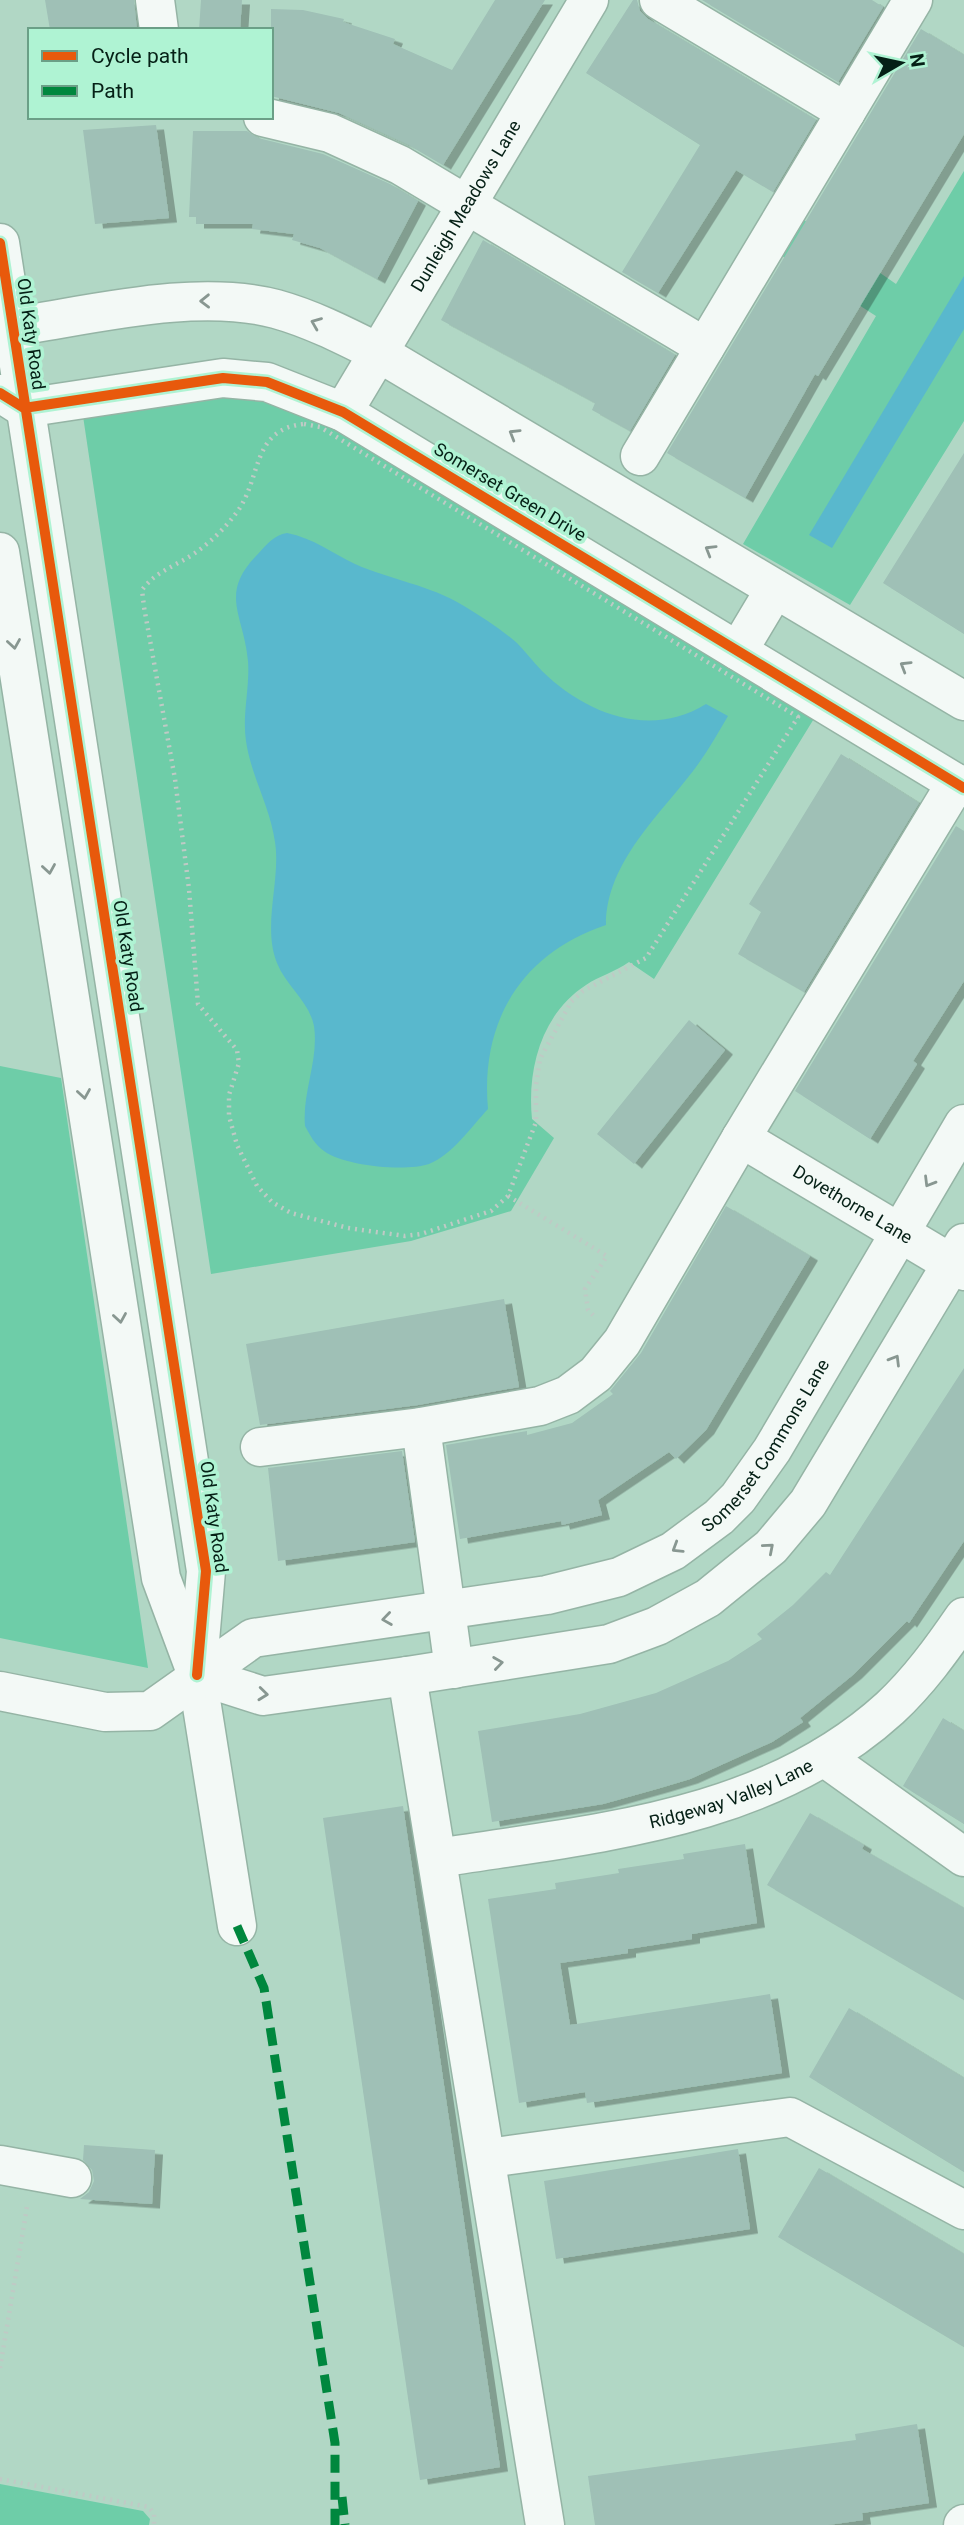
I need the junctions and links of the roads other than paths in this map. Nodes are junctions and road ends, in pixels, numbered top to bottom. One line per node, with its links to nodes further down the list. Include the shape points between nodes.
1 (155, 0): 5 (street)
2 (589, 0): 8 (street, Dunleigh Meadows Lane)
3 (659, 0): 6 (street)
4 (914, 0): 6 (street)
5 (159, 28)
6 (846, 112): 11 (street)
7 (271, 119): 8 (street, via 330,133 400,165)
8 (467, 204): 11 (street); 12 (street, Dunleigh Meadows Lane)
9 (0, 243): 10 (street, Old Katy Road)
10 (6, 334): 12 (street, one-way to 10, via 297,315 225,300 190,301); 13 (street, Old Katy Road)
11 (705, 347): 15 (street)
12 (379, 353): 14 (street, Dunleigh Meadows Lane); 17 (street, one-way to 12)
13 (12, 400): 14 (street, Somerset Green Drive, via 223,379 267,382); 22 (street, Old Katy Road)
14 (343, 412): 18 (street, Somerset Green Drive)
15 (640, 456)
16 (0, 552): 20 (street, Old Katy Road, one-way to 20)
17 (775, 589): 18 (street); 19 (street, one-way to 17)
18 (738, 651): 21 (street, Somerset Green Drive)
19 (964, 701)
20 (13, 714): 23 (street, Old Katy Road, one-way to 23)
21 (960, 785): 25 (street)
22 (122, 1032): 23 (street); 33 (street, Old Katy Road, via 206,1571)
23 (76, 1040): 33 (street, Old Katy Road, one-way to 33, via 161,1578)
24 (964, 1124): 26 (street, Somerset Commons Lane, one-way to 26)
25 (741, 1138): 26 (street, Dovethorne Lane); 28 (street, via 622,1342 596,1374 568,1395 540,1406)
26 (899, 1232): 27 (street, Dovethorne Lane); 30 (street, Somerset Commons Lane, one-way to 30, via 772,1450 719,1517 673,1551 619,1577 547,1595)
27 (960, 1259): 32 (street, one-way to 27, via 609,1644 657,1626 708,1598 790,1528)
28 (421, 1427): 29 (street); 30 (street)
29 (260, 1447)
30 (446, 1611): 32 (street); 33 (street, Somerset Commons Lane, one-way to 33, via 253,1638)
31 (964, 1617): 36 (street, Ridgeway Valley Lane, via 933,1661 891,1707)
32 (454, 1669): 34 (street)
33 (198, 1675): 34 (street, one-way to 34, via 263,1696); 35 (street, Somerset Commons Lane, via 150,1711 105,1712); 39 (street, Old Katy Road)
34 (407, 1676): 38 (street)
35 (0, 1691)
36 (824, 1757): 37 (street); 38 (street, Ridgeway Valley Lane, via 736,1800 673,1818)
37 (964, 1857)
38 (438, 1858): 40 (street)
39 (237, 1926)
40 (488, 2158): 43 (street, via 790,2117); 44 (street)
41 (0, 2165): 42 (street)
42 (72, 2178)
43 (964, 2210)
44 (545, 2525)

